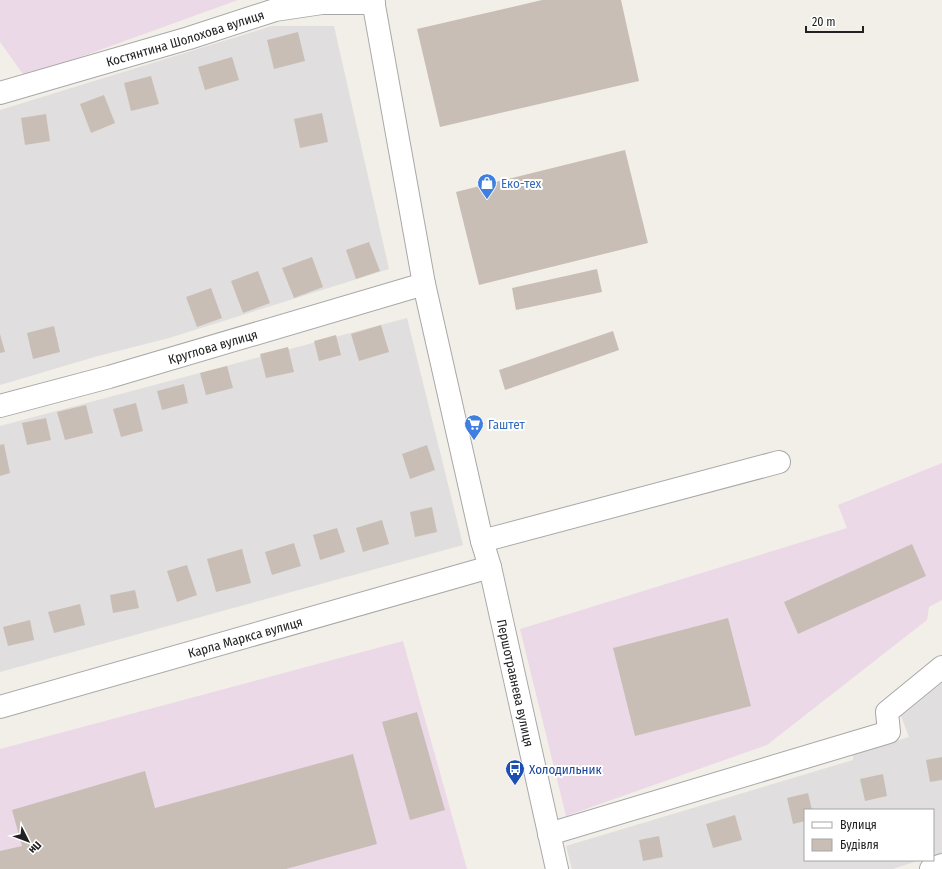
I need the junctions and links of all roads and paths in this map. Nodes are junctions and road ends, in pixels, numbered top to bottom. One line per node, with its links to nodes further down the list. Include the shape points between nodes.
1 (373, 1): 2 (street, Костянтина Шолохова вулиця, via 322,3 275,10); 3 (street, Першотравнева вулиця)
2 (0, 93)
3 (424, 284): 4 (street, Круглова вулиця, via 109,377); 6 (street, Першотравнева вулиця)
4 (0, 406)
5 (779, 462): 6 (street)
6 (482, 541): 7 (street, Першотравнева вулиця)
7 (490, 567): 9 (street, Карла Маркса вулиця); 10 (street, Першотравнева вулиця)
8 (942, 667): 10 (street, via 887,712 889,732)
9 (0, 707)
10 (549, 834): 12 (street, Першотравнева вулиця)
11 (942, 865): 13 (street)
12 (557, 869)
13 (931, 869)

